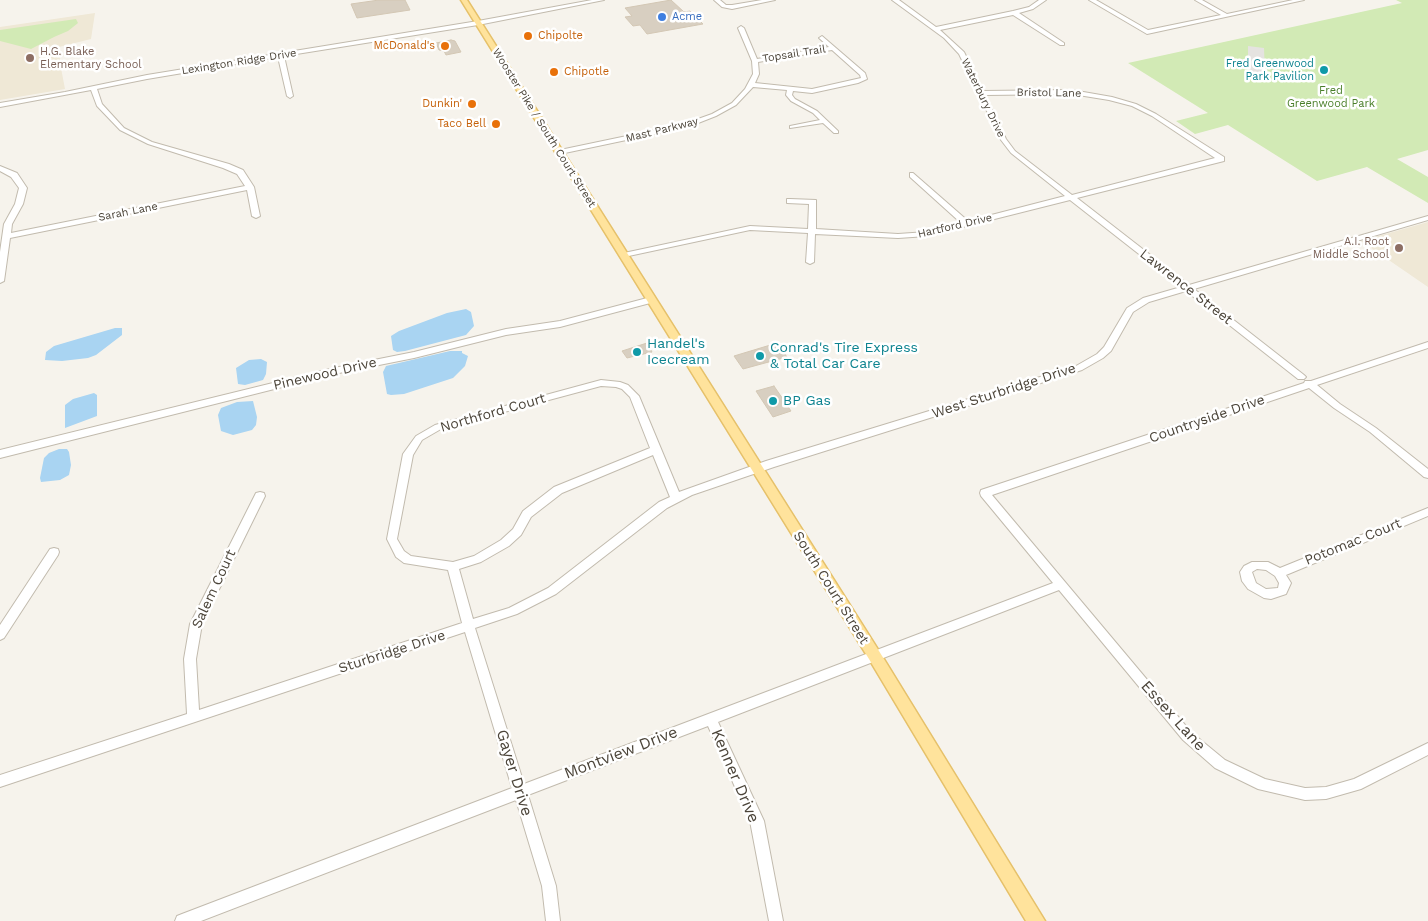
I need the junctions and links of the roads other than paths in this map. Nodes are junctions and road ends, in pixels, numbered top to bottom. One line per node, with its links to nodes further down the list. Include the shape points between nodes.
1 (464, 0): 12 (main road, Wooster Pike / South Court Street)
2 (601, 0): 12 (street, Lexington Ridge Drive)
3 (718, 0): 4 (street, via 724,6 733,7)
4 (772, 0)
5 (895, 0): 14 (street, Waterbury Drive)
6 (1043, 0): 10 (street)
7 (1092, 0): 11 (street, via 1147,32)
8 (1198, 0): 11 (street)
9 (1301, 0): 11 (street)
10 (1014, 13): 14 (street); 16 (street)
11 (1227, 16)
12 (478, 23): 18 (street, Lexington Ridge Drive); 29 (main road, Wooster Pike / South Court Street)
13 (741, 28): 19 (street)
14 (934, 29): 23 (street, Waterbury Drive, via 962,53)
15 (822, 38): 17 (street)
16 (1062, 44)
17 (833, 48): 19 (street, Topsail Trail); 22 (street, via 863,74 864,79 817,90)
18 (281, 55): 21 (street, Lexington Ridge Drive); 24 (street)
19 (755, 60): 20 (street, via 756,74)
20 (752, 85): 22 (street); 29 (street, Mast Parkway, via 734,104 700,121)
21 (94, 89): 25 (street, Lexington Ridge Drive); 33 (street, via 99,105 122,129 150,143 234,169 245,176)
22 (790, 89): 26 (street, via 794,100 814,110)
23 (980, 93): 30 (street, Bristol Lane, via 1072,92 1116,100 1154,115); 34 (street, Waterbury Drive, via 1007,146)
24 (290, 96)
25 (0, 105)
26 (825, 121): 27 (street); 28 (street)
27 (792, 128)
28 (836, 132)
29 (560, 152): 41 (main road, Wooster Pike / South Court Street)
30 (1222, 159): 34 (street, Hartford Drive)
31 (0, 168): 40 (street, via 14,175 23,188)
32 (913, 175): 38 (street)
33 (250, 187): 36 (street); 40 (street, Sarah Lane)
34 (1071, 197): 38 (street, Hartford Drive); 44 (street, Lawrence Street)
35 (790, 201): 39 (street, via 813,202)
36 (256, 216)
37 (1428, 218): 44 (street, West Sturbridge Drive)
38 (966, 224): 39 (street, Hartford Drive, via 915,236)
39 (812, 231): 41 (street, Hartford Drive, via 738,230); 42 (street)
40 (6, 236): 43 (street)
41 (624, 255): 45 (main road, South Court Street)
42 (810, 262)
43 (0, 280)
44 (1187, 288): 47 (street, Lawrence Street); 50 (street, West Sturbridge Drive, via 1146,300 1130,310 1108,349 1079,368)
45 (652, 300): 49 (street, Pinewood Drive, via 560,324 506,332 334,371); 50 (main road, South Court Street)
46 (1428, 345): 47 (street, Countryside Drive)
47 (1306, 382): 51 (street, Lawrence Street); 52 (street, Countryside Drive)
48 (657, 449): 54 (street, Northford Court); 57 (street, via 558,490 527,514 517,532 505,543 477,559); 57 (street, Northford Court, via 634,396 625,387 609,383 438,427 419,438 408,454 392,539 400,554 408,560)
49 (0, 454)
50 (756, 469): 54 (street, Sturbridge Drive); 62 (main road, South Court Street)
51 (1428, 474)
52 (985, 493): 59 (street, Essex Lane)
53 (260, 496): 63 (street, Salem Court, via 196,624 190,659)
54 (676, 498): 60 (street, Sturbridge Drive, via 552,591 513,612)
55 (1428, 512): 58 (street, Potomac Court)
56 (54, 552): 61 (street)
57 (454, 566): 60 (street)
58 (1279, 573)
59 (1061, 585): 62 (street, Montview Drive); 65 (street, Essex Lane, via 1187,736 1220,764 1241,776 1285,791 1326,793 1356,785)
60 (469, 626): 63 (street, Sturbridge Drive); 67 (street, Gayer Drive)
61 (0, 635)
62 (874, 655): 64 (street, Montview Drive); 71 (main road, South Court Street)
63 (193, 717): 66 (street, Sturbridge Drive)
64 (711, 719): 67 (street, Montview Drive); 70 (street, Kenner Drive, via 757,821)
65 (1428, 749)
66 (0, 780)
67 (519, 792): 68 (street, Montview Drive); 69 (street, Gayer Drive, via 549,886)
68 (182, 921)
69 (553, 921)
70 (776, 921)
71 (1036, 921)

